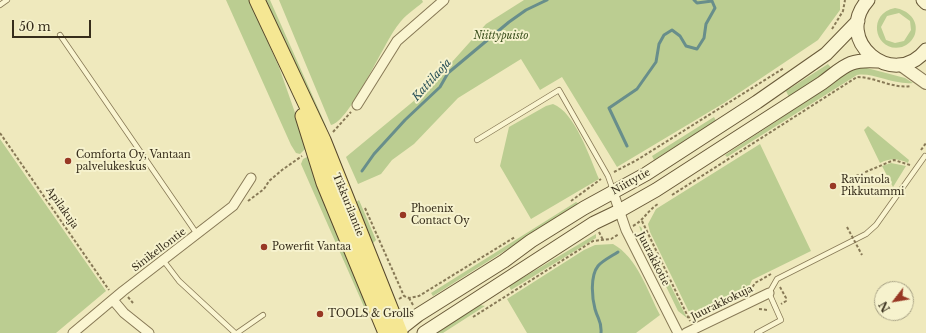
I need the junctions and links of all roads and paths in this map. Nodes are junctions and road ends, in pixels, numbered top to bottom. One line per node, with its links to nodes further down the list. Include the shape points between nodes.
1 (7, 0): 8 (lane)
2 (257, 0): 21 (main road, Tikkurilantie, via 293,79)
3 (444, 0): 17 (street, via 397,41)
4 (845, 0): 10 (path, via 843,11)
5 (923, 0): 7 (main road)
6 (865, 2): 9 (main road)
7 (926, 3)
8 (0, 5)
9 (858, 21): 13 (main road, via 858,34 863,47); 30 (main road, Niittytie, via 810,67 652,170)
10 (830, 32)
11 (60, 35): 40 (lane)
12 (926, 50): 15 (main road, via 913,61)
13 (878, 61): 15 (main road, Niittytie); 35 (main road, Niittytie, via 860,60 844,66 816,88)
14 (788, 65): 27 (path)
15 (901, 65): 16 (street)
16 (924, 82): 31 (path, via 909,86 857,77)
17 (357, 105): 21 (path)
18 (0, 133): 48 (path, Apilakuja)
19 (476, 140): 27 (lane, via 559,90)
20 (926, 143): 22 (path)
21 (317, 144): 33 (path, via 282,170); 55 (main road, Tikkurilantie)
22 (919, 151)
23 (925, 156): 47 (lane, via 876,225 866,234 777,279)
24 (913, 161): 25 (path)
25 (910, 165): 26 (path); 28 (path, via 894,160)
26 (906, 171)
27 (608, 176): 30 (lane); 34 (path, via 591,185)
28 (856, 176)
29 (251, 178): 40 (street, Sinikellontie, via 233,206)
30 (613, 192): 35 (street, Juurakkotie); 55 (main road, Niittytie, via 530,241 504,261)
31 (668, 197)
32 (662, 201): 36 (path, via 650,209)
33 (245, 204)
34 (565, 205)
35 (619, 211): 38 (street, Juurakkotie); 59 (main road, Niittytie, via 594,223)
36 (642, 221): 38 (path); 51 (path)
37 (847, 227): 43 (path, bridge)
38 (626, 230): 53 (path, via 611,239 593,241); 60 (street, Juurakkotie)
39 (851, 232): 42 (path)
40 (197, 234): 44 (street, Sinikellontie)
41 (520, 234): 49 (path, via 419,296)
42 (844, 236)
43 (862, 255)
44 (163, 260): 48 (street, Sinikellontie); 58 (lane, via 179,281)
45 (774, 273): 46 (path, via 755,283)
46 (750, 292)
47 (769, 292): 54 (street, Juurakkokuja); 61 (lane, via 781,320)
48 (112, 296): 56 (street, Sinikellontie); 57 (street, via 124,313)
49 (404, 296)
50 (263, 315): 58 (lane)
51 (688, 316): 52 (path); 54 (path)
52 (697, 318)
53 (467, 320)
54 (690, 331)
55 (395, 332)
56 (73, 333)
57 (149, 333)
58 (236, 333)
59 (424, 333)
60 (678, 333)
61 (757, 333)

